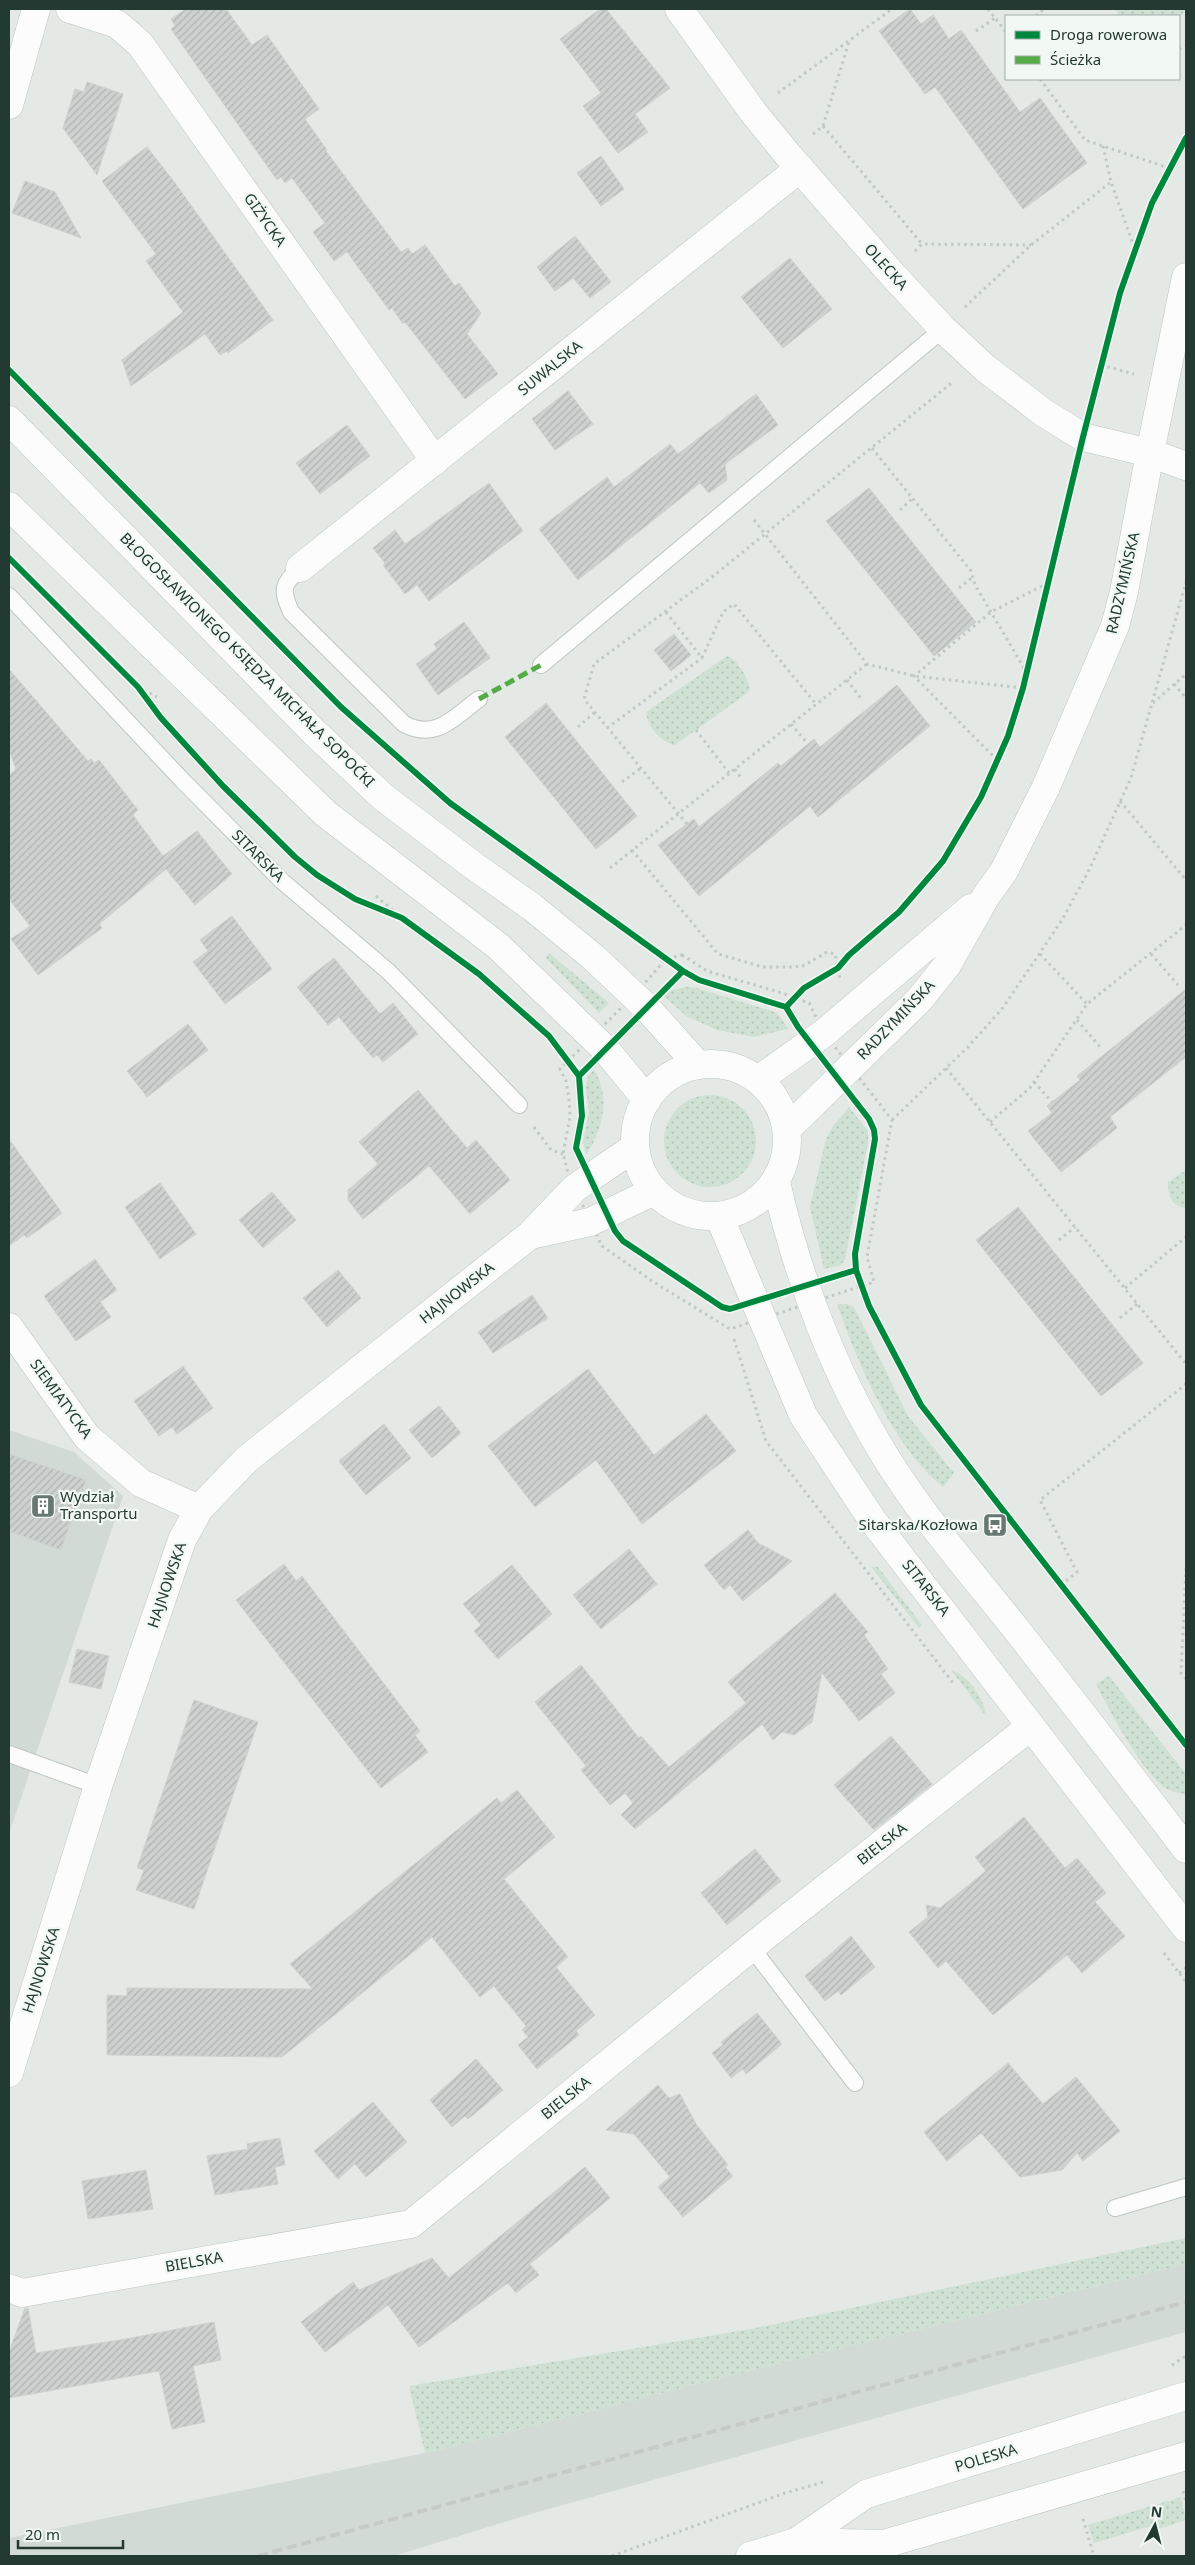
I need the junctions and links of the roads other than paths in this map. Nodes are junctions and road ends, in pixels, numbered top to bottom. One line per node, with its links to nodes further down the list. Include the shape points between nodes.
1 (36, 9): 4 (street)
2 (70, 9): 10 (street, GIŻYCKA, via 117,24 140,44)
3 (680, 9): 5 (street, OLECKA, via 753,112)
4 (9, 105)
5 (794, 162): 7 (street, OLECKA); 10 (street, SUWALSKA)
6 (1186, 277): 9 (street, RADZYMIŃSKA)
7 (943, 329): 9 (street, OLECKA, via 974,359 1044,413 1083,437); 15 (lane)
8 (9, 420): 18 (street, BŁOGOSŁAWIONEGO KSIĘDZA MICHAŁA SOPOĆKI, via 315,733 383,797 532,906 593,956)
9 (1150, 453): 11 (street, OLECKA); 17 (street, RADZYMIŃSKA, via 1115,626 1046,787 1004,871)
10 (435, 461): 13 (street, SUWALSKA)
11 (1186, 466)
12 (9, 506): 20 (street, via 326,814 498,946 599,1044)
13 (300, 568): 16 (lane, via 285,581 283,594 290,612 404,724 416,731 430,732)
14 (9, 596): 21 (lane, SITARSKA, via 282,880 389,972)
15 (541, 665)
16 (479, 699)
17 (986, 896): 19 (street, RADZYMIŃSKA, via 824,1033); 22 (street, RADZYMIŃSKA, via 947,965 920,999)
18 (698, 1065): 19 (street, via 740,1070); 20 (street, via 678,1072 660,1084)
19 (758, 1080): 22 (street, via 772,1094)
20 (647, 1100): 23 (street, via 635,1131)
21 (518, 1105)
22 (787, 1129): 24 (street, via 788,1147)
23 (635, 1146): 25 (street, via 641,1170); 27 (street, HAJNOWSKA, via 575,1188)
24 (776, 1182): 26 (street, via 760,1199 741,1211); 34 (street, via 833,1355 890,1464 954,1552)
25 (654, 1191): 26 (street, via 672,1206 695,1215); 27 (street, HAJNOWSKA, via 590,1222)
26 (719, 1216): 30 (street, SITARSKA, via 803,1414 873,1521)
27 (530, 1235): 29 (street, HAJNOWSKA, via 247,1459)
28 (9, 1327): 29 (street, SIEMIATYCKA, via 87,1437 141,1483)
29 (198, 1508): 33 (street, HAJNOWSKA, via 182,1540)
30 (1031, 1726): 35 (street, SITARSKA); 36 (street, BIELSKA)
31 (9, 1742): 32 (lane)
32 (16, 1756): 33 (lane)
33 (98, 1786): 37 (street, HAJNOWSKA)
34 (1183, 1840)
35 (1186, 1928)
36 (751, 1947): 38 (lane); 41 (street, BIELSKA, via 411,2224)
37 (9, 2073)
38 (855, 2083)
39 (1186, 2187): 40 (lane)
40 (1116, 2208)
41 (15, 2291)
42 (1186, 2396): 44 (street, POLESKA, via 866,2494)
43 (1186, 2456): 44 (street, POLESKA, via 884,2544)
44 (796, 2542): 45 (street, POLESKA)
45 (750, 2556)

